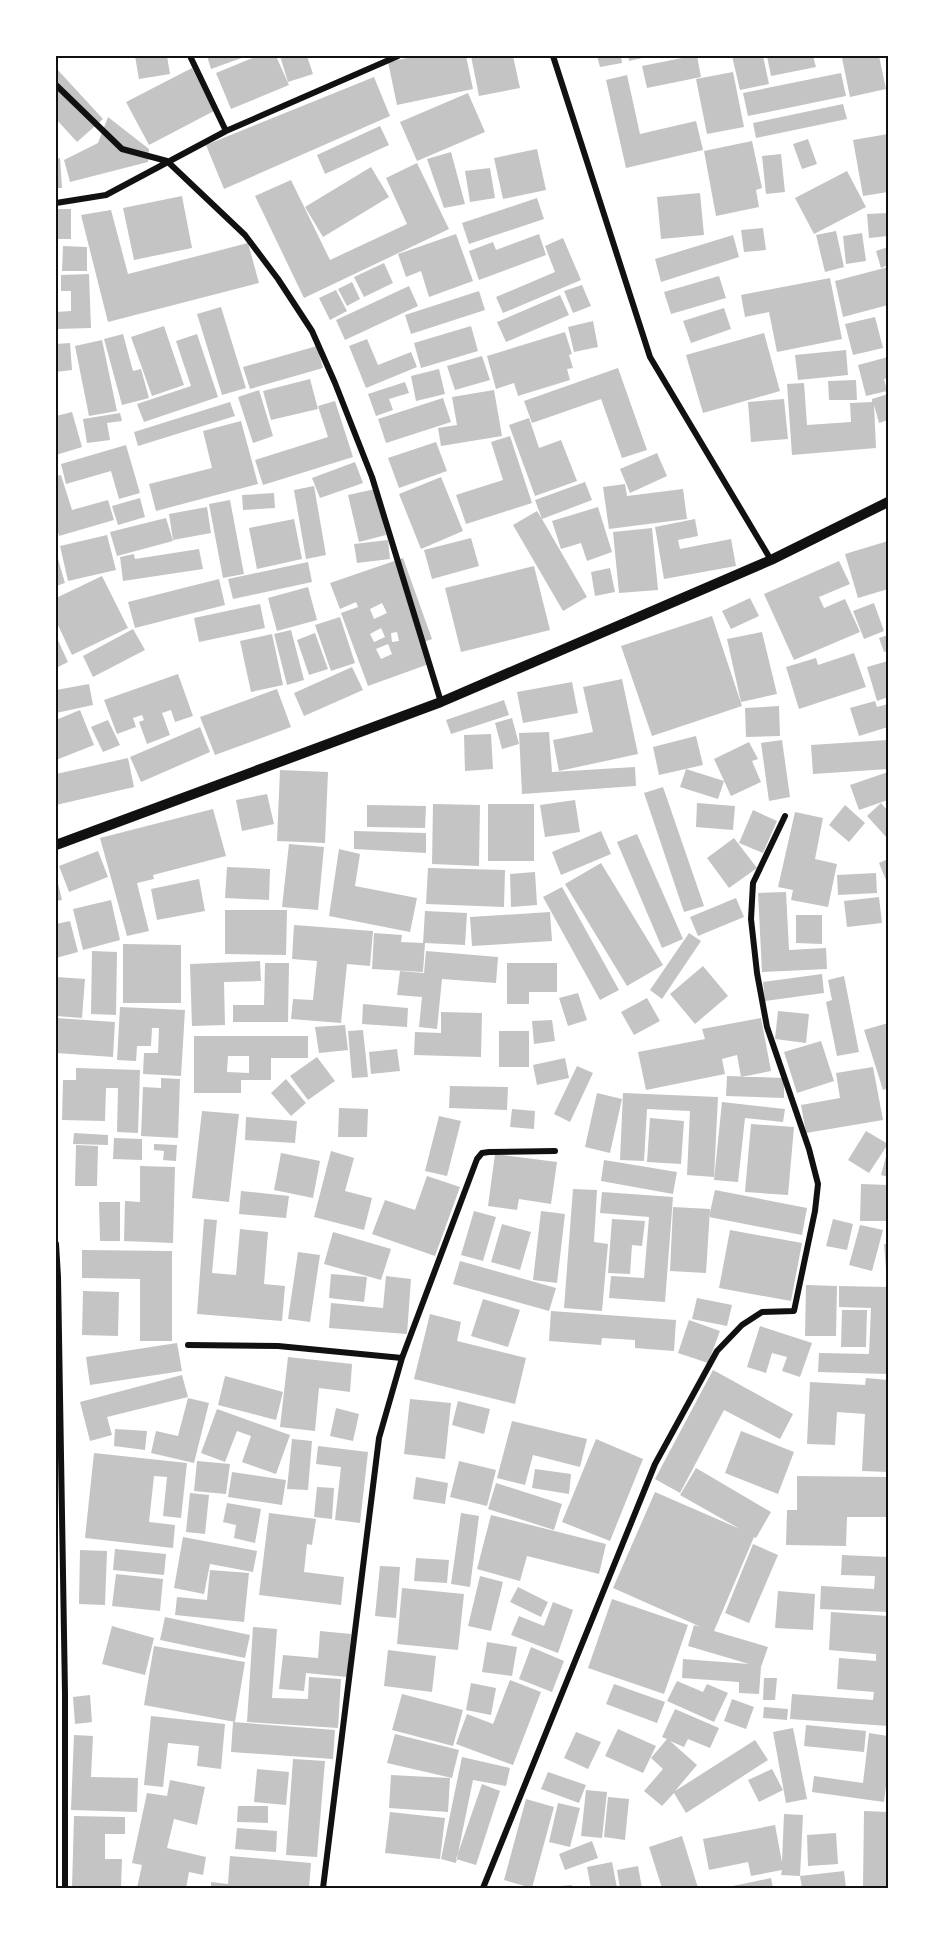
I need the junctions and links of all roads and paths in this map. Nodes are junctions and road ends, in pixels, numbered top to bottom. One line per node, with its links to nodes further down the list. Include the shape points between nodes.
1 (190, 56): 5 (street)
2 (398, 56): 5 (street)
3 (553, 56): 9 (street, via 650,357)
4 (56, 85): 6 (street, via 122,148)
5 (226, 131): 6 (street)
6 (167, 160): 7 (street, via 106,195); 10 (street, via 245,235 312,331 372,477)
7 (56, 203)
8 (888, 502): 9 (street)
9 (771, 560): 10 (street)
10 (441, 702): 12 (street)
11 (785, 816): 19 (street, via 753,883 751,919 767,1028 818,1184 794,1311 762,1312 742,1325 717,1351 655,1464)
12 (56, 845)
13 (555, 1151): 16 (street, via 489,1152 477,1159)
14 (56, 1244): 17 (street)
15 (188, 1345): 16 (street, via 278,1346)
16 (402, 1358): 18 (street, via 379,1438)
17 (65, 1888)
18 (323, 1888)
19 (483, 1888)

